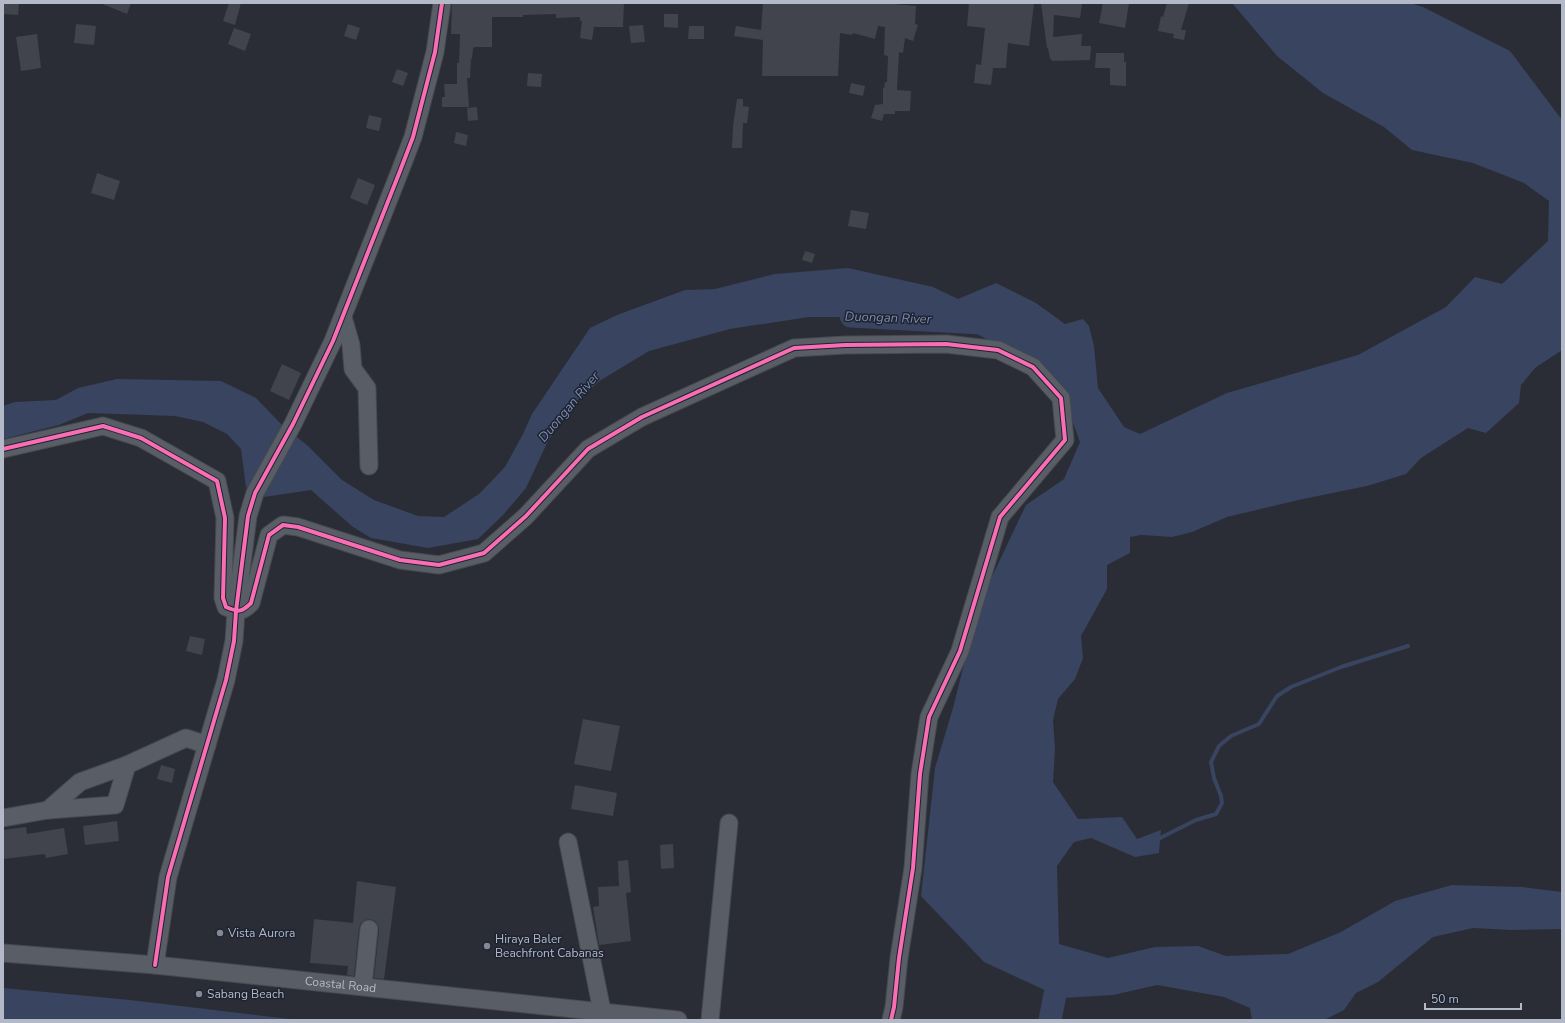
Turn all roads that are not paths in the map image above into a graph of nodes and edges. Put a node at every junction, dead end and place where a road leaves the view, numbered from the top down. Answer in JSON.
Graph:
{"nodes":[{"id":1,"x":442,"y":3,"type":"edge"},
{"id":2,"x":343,"y":317,"type":"junction"},
{"id":3,"x":3,"y":450,"type":"edge"},
{"id":4,"x":368,"y":466,"type":"dead end"},
{"id":5,"x":237,"y":605,"type":"junction"},
{"id":6,"x":207,"y":745,"type":"junction"},
{"id":7,"x":127,"y":765,"type":"junction"},
{"id":8,"x":48,"y":810,"type":"junction"},
{"id":9,"x":3,"y":818,"type":"edge"},
{"id":10,"x":729,"y":823,"type":"dead end"},
{"id":11,"x":568,"y":842,"type":"dead end"},
{"id":12,"x":369,"y":929,"type":"dead end"},
{"id":13,"x":3,"y":952,"type":"edge"},
{"id":14,"x":155,"y":965,"type":"junction"},
{"id":15,"x":363,"y":986,"type":"junction"},
{"id":16,"x":602,"y":1011,"type":"junction"},
{"id":17,"x":678,"y":1020,"type":"edge"},
{"id":18,"x":710,"y":1020,"type":"edge"},
{"id":19,"x":891,"y":1020,"type":"edge"}],
"edges":[{"from":1,"to":2,"type":"street"},
{"from":2,"to":4,"type":"street"},
{"from":2,"to":5,"type":"street"},
{"from":3,"to":5,"type":"street"},
{"from":5,"to":6,"type":"street"},
{"from":5,"to":19,"type":"street"},
{"from":6,"to":7,"type":"street"},
{"from":6,"to":14,"type":"street"},
{"from":7,"to":8,"type":"street"},
{"from":7,"to":8,"type":"street"},
{"from":8,"to":9,"type":"street"},
{"from":10,"to":18,"type":"street"},
{"from":11,"to":16,"type":"street"},
{"from":12,"to":15,"type":"street"},
{"from":13,"to":14,"type":"street","name":"Coastal Road"},
{"from":14,"to":15,"type":"street","name":"Coastal Road"},
{"from":15,"to":16,"type":"street","name":"Coastal Road"},
{"from":16,"to":17,"type":"street","name":"Coastal Road"}]}
